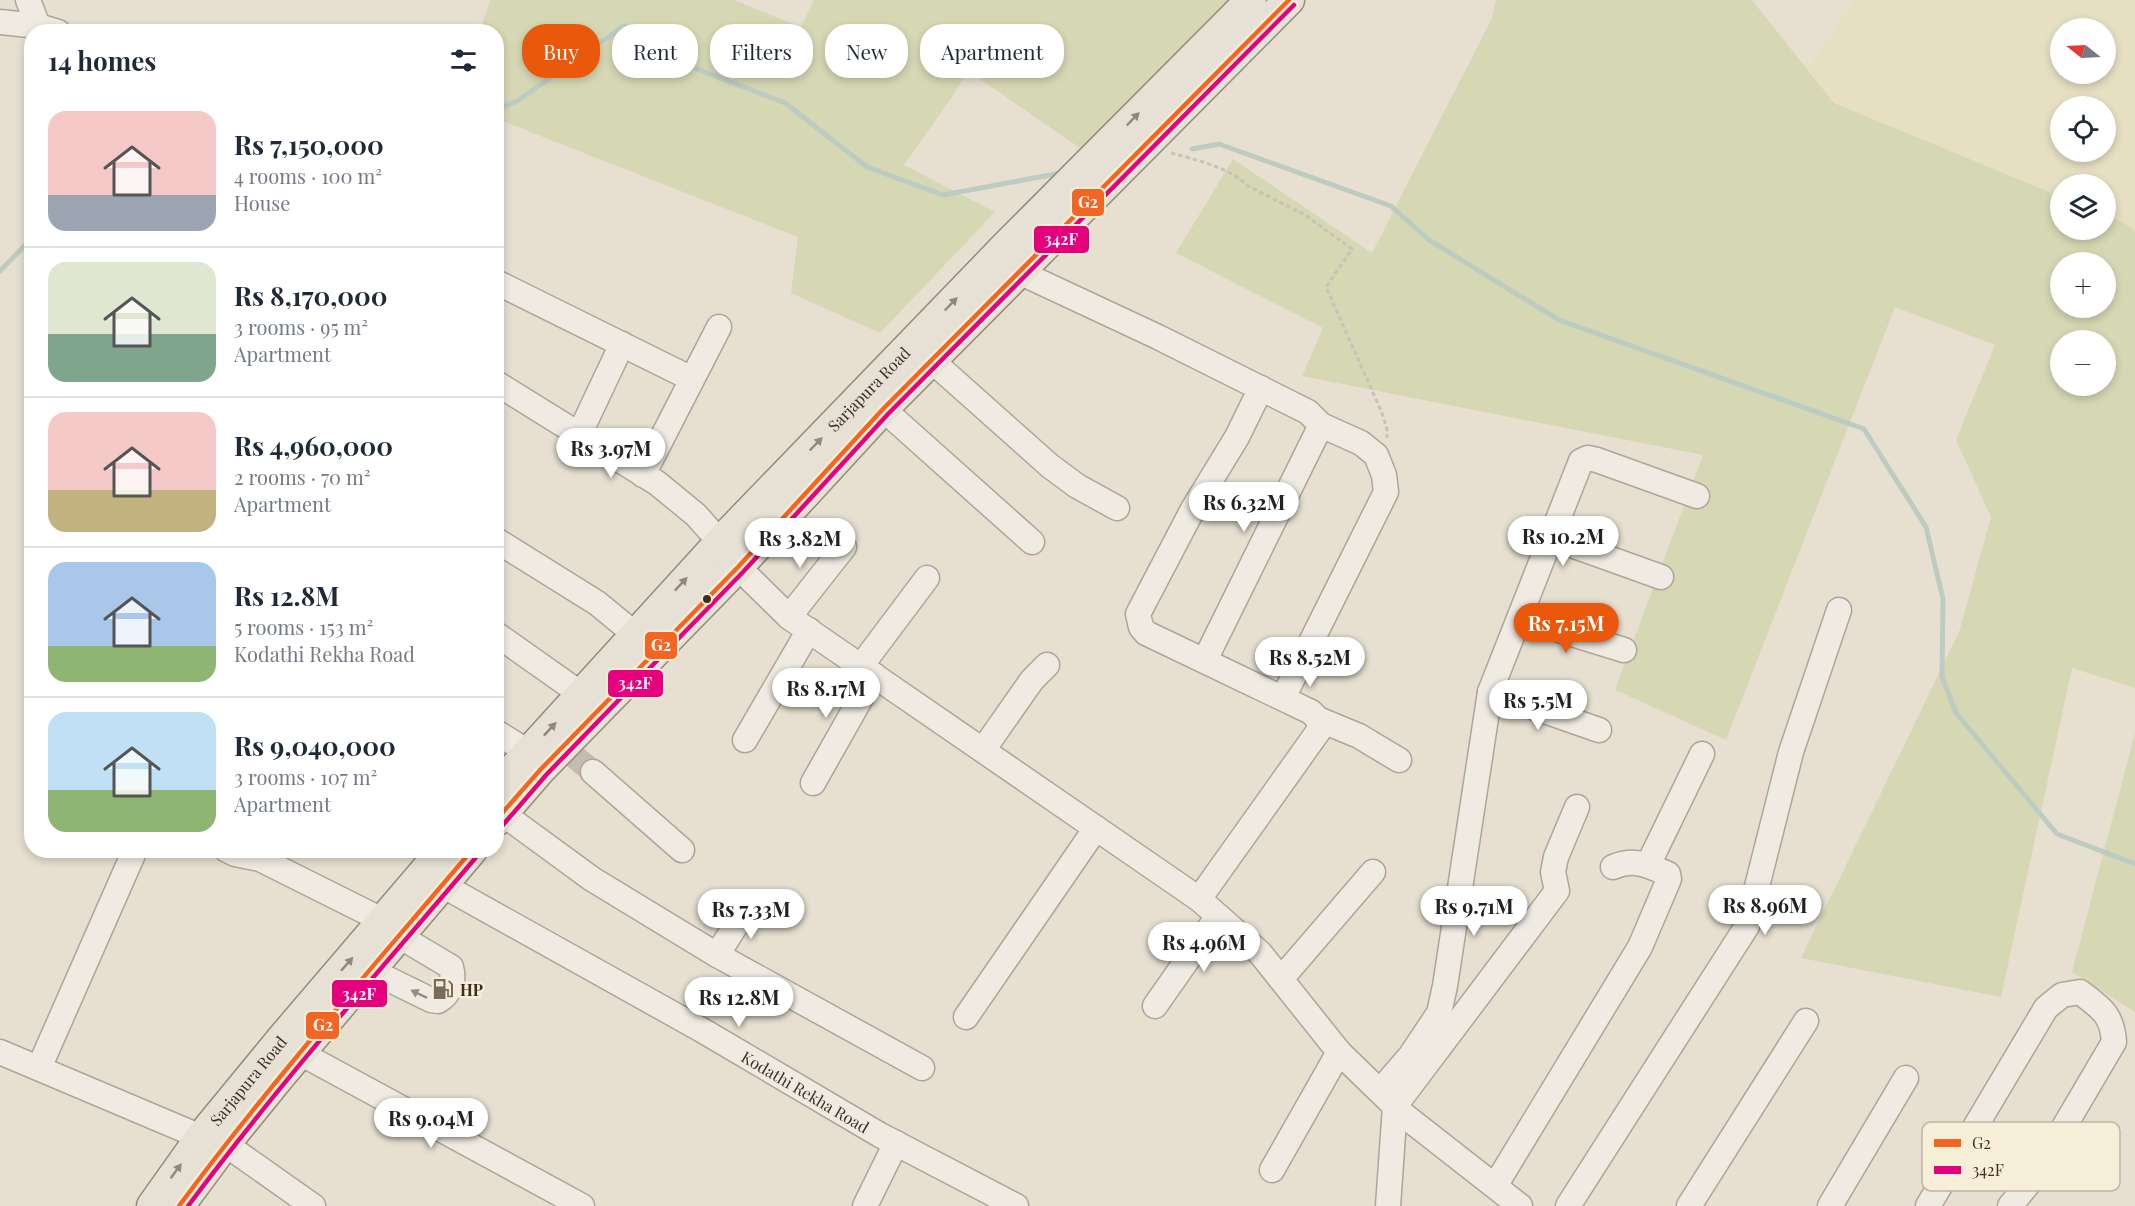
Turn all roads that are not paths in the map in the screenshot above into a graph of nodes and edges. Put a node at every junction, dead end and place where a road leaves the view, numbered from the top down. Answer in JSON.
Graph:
{"nodes":[{"id":1,"x":28,"y":0,"type":"edge"},
{"id":2,"x":1251,"y":0,"type":"edge"},
{"id":3,"x":1289,"y":0,"type":"edge"},
{"id":4,"x":0,"y":22,"type":"edge"},
{"id":5,"x":45,"y":24,"type":"edge"},
{"id":6,"x":24,"y":26,"type":"edge"},
{"id":7,"x":1019,"y":272,"type":"junction"},
{"id":8,"x":504,"y":286,"type":"edge"},
{"id":9,"x":719,"y":327,"type":"dead end"},
{"id":10,"x":622,"y":344,"type":"junction"},
{"id":11,"x":931,"y":360,"type":"junction"},
{"id":12,"x":692,"y":379,"type":"junction"},
{"id":13,"x":504,"y":388,"type":"edge"},
{"id":14,"x":1260,"y":388,"type":"junction"},
{"id":15,"x":883,"y":409,"type":"junction"},
{"id":16,"x":1321,"y":425,"type":"junction"},
{"id":17,"x":579,"y":435,"type":"junction"},
{"id":18,"x":643,"y":475,"type":"junction"},
{"id":19,"x":1697,"y":496,"type":"dead end"},
{"id":20,"x":1117,"y":508,"type":"dead end"},
{"id":21,"x":1552,"y":538,"type":"junction"},
{"id":22,"x":720,"y":542,"type":"junction"},
{"id":23,"x":1032,"y":542,"type":"dead end"},
{"id":24,"x":504,"y":545,"type":"edge"},
{"id":25,"x":844,"y":547,"type":"dead end"},
{"id":26,"x":738,"y":567,"type":"junction"},
{"id":27,"x":1661,"y":577,"type":"dead end"},
{"id":28,"x":927,"y":578,"type":"dead end"},
{"id":29,"x":1839,"y":610,"type":"dead end"},
{"id":30,"x":1520,"y":618,"type":"junction"},
{"id":31,"x":799,"y":623,"type":"junction"},
{"id":32,"x":636,"y":635,"type":"junction"},
{"id":33,"x":504,"y":640,"type":"edge"},
{"id":34,"x":1624,"y":650,"type":"dead end"},
{"id":35,"x":1205,"y":660,"type":"junction"},
{"id":36,"x":1047,"y":665,"type":"dead end"},
{"id":37,"x":868,"y":671,"type":"junction"},
{"id":38,"x":1490,"y":692,"type":"junction"},
{"id":39,"x":581,"y":694,"type":"junction"},
{"id":40,"x":1283,"y":698,"type":"junction"},
{"id":41,"x":1318,"y":719,"type":"junction"},
{"id":42,"x":1599,"y":729,"type":"dead end"},
{"id":43,"x":504,"y":738,"type":"edge"},
{"id":44,"x":746,"y":740,"type":"dead end"},
{"id":45,"x":983,"y":750,"type":"junction"},
{"id":46,"x":1702,"y":754,"type":"dead end"},
{"id":47,"x":1399,"y":759,"type":"dead end"},
{"id":48,"x":534,"y":761,"type":"junction"},
{"id":49,"x":593,"y":772,"type":"tunnel mouth"},
{"id":50,"x":813,"y":783,"type":"dead end"},
{"id":51,"x":504,"y":800,"type":"edge"},
{"id":52,"x":1577,"y":807,"type":"dead end"},
{"id":53,"x":504,"y":813,"type":"edge"},
{"id":54,"x":1096,"y":828,"type":"junction"},
{"id":55,"x":682,"y":850,"type":"dead end"},
{"id":56,"x":131,"y":858,"type":"edge"},
{"id":57,"x":255,"y":858,"type":"edge"},
{"id":58,"x":438,"y":858,"type":"edge"},
{"id":59,"x":465,"y":858,"type":"edge"},
{"id":60,"x":1648,"y":865,"type":"junction"},
{"id":61,"x":1612,"y":867,"type":"dead end"},
{"id":62,"x":1373,"y":872,"type":"dead end"},
{"id":63,"x":442,"y":885,"type":"junction"},
{"id":64,"x":1199,"y":899,"type":"junction"},
{"id":65,"x":750,"y":903,"type":"dead end"},
{"id":66,"x":1218,"y":916,"type":"junction"},
{"id":67,"x":392,"y":929,"type":"junction"},
{"id":68,"x":717,"y":954,"type":"junction"},
{"id":69,"x":370,"y":970,"type":"junction"},
{"id":70,"x":1281,"y":979,"type":"junction"},
{"id":71,"x":1155,"y":1006,"type":"dead end"},
{"id":72,"x":966,"y":1017,"type":"dead end"},
{"id":73,"x":1806,"y":1021,"type":"dead end"},
{"id":74,"x":0,"y":1052,"type":"edge"},
{"id":75,"x":1339,"y":1052,"type":"junction"},
{"id":76,"x":300,"y":1053,"type":"junction"},
{"id":77,"x":39,"y":1068,"type":"junction"},
{"id":78,"x":922,"y":1068,"type":"dead end"},
{"id":79,"x":1906,"y":1078,"type":"dead end"},
{"id":80,"x":1388,"y":1099,"type":"junction"},
{"id":81,"x":1978,"y":1122,"type":"edge"},
{"id":82,"x":2067,"y":1122,"type":"edge"},
{"id":83,"x":213,"y":1140,"type":"junction"},
{"id":84,"x":896,"y":1143,"type":"junction"},
{"id":85,"x":1272,"y":1170,"type":"dead end"},
{"id":86,"x":1495,"y":1186,"type":"junction"},
{"id":87,"x":1937,"y":1191,"type":"edge"},
{"id":88,"x":2022,"y":1191,"type":"edge"},
{"id":89,"x":152,"y":1206,"type":"edge"},
{"id":90,"x":179,"y":1206,"type":"edge"},
{"id":91,"x":313,"y":1206,"type":"edge"},
{"id":92,"x":582,"y":1206,"type":"edge"},
{"id":93,"x":865,"y":1206,"type":"edge"},
{"id":94,"x":1016,"y":1206,"type":"edge"},
{"id":95,"x":1388,"y":1206,"type":"edge"},
{"id":96,"x":1520,"y":1206,"type":"edge"},
{"id":97,"x":1568,"y":1206,"type":"edge"},
{"id":98,"x":1689,"y":1206,"type":"edge"},
{"id":99,"x":1830,"y":1206,"type":"edge"},
{"id":100,"x":1928,"y":1206,"type":"edge"},
{"id":101,"x":2010,"y":1206,"type":"edge"}],
"edges":[{"from":1,"to":5,"type":"street"},
{"from":22,"to":2,"type":"main road","name":"Sarjapura Road","one_way":true},
{"from":3,"to":7,"type":"main road","name":"Sarjapura Road"},
{"from":4,"to":6,"type":"street"},
{"from":7,"to":11,"type":"main road","name":"Sarjapura Road"},
{"from":7,"to":14,"type":"street"},
{"from":8,"to":10,"type":"street"},
{"from":9,"to":12,"type":"street"},
{"from":10,"to":12,"type":"street"},
{"from":10,"to":17,"type":"street"},
{"from":11,"to":15,"type":"main road","name":"Sarjapura Road"},
{"from":11,"to":20,"type":"street"},
{"from":12,"to":18,"type":"street"},
{"from":13,"to":17,"type":"street"},
{"from":14,"to":16,"type":"street"},
{"from":14,"to":35,"type":"street"},
{"from":15,"to":23,"type":"street"},
{"from":15,"to":26,"type":"main road","name":"Sarjapura Road"},
{"from":16,"to":35,"type":"street"},
{"from":16,"to":40,"type":"street"},
{"from":17,"to":18,"type":"street"},
{"from":18,"to":22,"type":"street"},
{"from":19,"to":21,"type":"street"},
{"from":21,"to":27,"type":"street"},
{"from":21,"to":30,"type":"street"},
{"from":22,"to":26,"type":"street"},
{"from":32,"to":22,"type":"main road","name":"Sarjapura Road","one_way":true},
{"from":24,"to":32,"type":"street"},
{"from":25,"to":31,"type":"street"},
{"from":26,"to":31,"type":"street"},
{"from":26,"to":48,"type":"main road","name":"Sarjapura Road"},
{"from":28,"to":37,"type":"street"},
{"from":29,"to":97,"type":"street"},
{"from":30,"to":34,"type":"street"},
{"from":30,"to":38,"type":"street"},
{"from":31,"to":37,"type":"street"},
{"from":31,"to":44,"type":"street"},
{"from":32,"to":39,"type":"main road","name":"Sarjapura Road"},
{"from":33,"to":39,"type":"street"},
{"from":35,"to":40,"type":"street"},
{"from":36,"to":45,"type":"street"},
{"from":37,"to":45,"type":"street"},
{"from":37,"to":50,"type":"street"},
{"from":38,"to":42,"type":"street"},
{"from":38,"to":80,"type":"street"},
{"from":48,"to":39,"type":"main road","name":"Sarjapura Road","one_way":true},
{"from":40,"to":41,"type":"street"},
{"from":41,"to":47,"type":"street"},
{"from":41,"to":64,"type":"street"},
{"from":43,"to":48,"type":"street"},
{"from":45,"to":54,"type":"street"},
{"from":46,"to":60,"type":"street"},
{"from":48,"to":51,"type":"main road","name":"Sarjapura Road"},
{"from":49,"to":55,"type":"street"},
{"from":52,"to":80,"type":"street"},
{"from":53,"to":68,"type":"street"},
{"from":54,"to":64,"type":"street"},
{"from":54,"to":72,"type":"street"},
{"from":56,"to":77,"type":"street"},
{"from":57,"to":67,"type":"street"},
{"from":58,"to":67,"type":"main road","name":"Sarjapura Road"},
{"from":59,"to":63,"type":"main road","name":"Sarjapura Road"},
{"from":60,"to":61,"type":"street"},
{"from":60,"to":86,"type":"street"},
{"from":62,"to":70,"type":"street"},
{"from":63,"to":67,"type":"main road","name":"Sarjapura Road"},
{"from":63,"to":84,"type":"street","name":"Kodathi Rekha Road"},
{"from":64,"to":66,"type":"street"},
{"from":65,"to":68,"type":"street"},
{"from":66,"to":70,"type":"street"},
{"from":66,"to":71,"type":"street"},
{"from":67,"to":69,"type":"main road","name":"Sarjapura Road"},
{"from":67,"to":69,"type":"street","one_way":true},
{"from":83,"to":67,"type":"main road","name":"Sarjapura Road","one_way":true},
{"from":68,"to":78,"type":"street"},
{"from":69,"to":76,"type":"main road","name":"Sarjapura Road"},
{"from":70,"to":75,"type":"street"},
{"from":73,"to":98,"type":"street"},
{"from":74,"to":77,"type":"street"},
{"from":75,"to":80,"type":"street"},
{"from":75,"to":85,"type":"street"},
{"from":76,"to":83,"type":"main road","name":"Sarjapura Road"},
{"from":76,"to":92,"type":"street"},
{"from":77,"to":83,"type":"street"},
{"from":79,"to":99,"type":"street"},
{"from":80,"to":86,"type":"street"},
{"from":80,"to":95,"type":"street"},
{"from":81,"to":82,"type":"street"},
{"from":89,"to":83,"type":"main road","name":"Sarjapura Road","one_way":true},
{"from":83,"to":90,"type":"main road","name":"Sarjapura Road"},
{"from":83,"to":91,"type":"street"},
{"from":84,"to":93,"type":"street"},
{"from":84,"to":94,"type":"street","name":"Kodathi Rekha Road"},
{"from":86,"to":96,"type":"street"},
{"from":87,"to":100,"type":"street"},
{"from":88,"to":101,"type":"street"}]}
